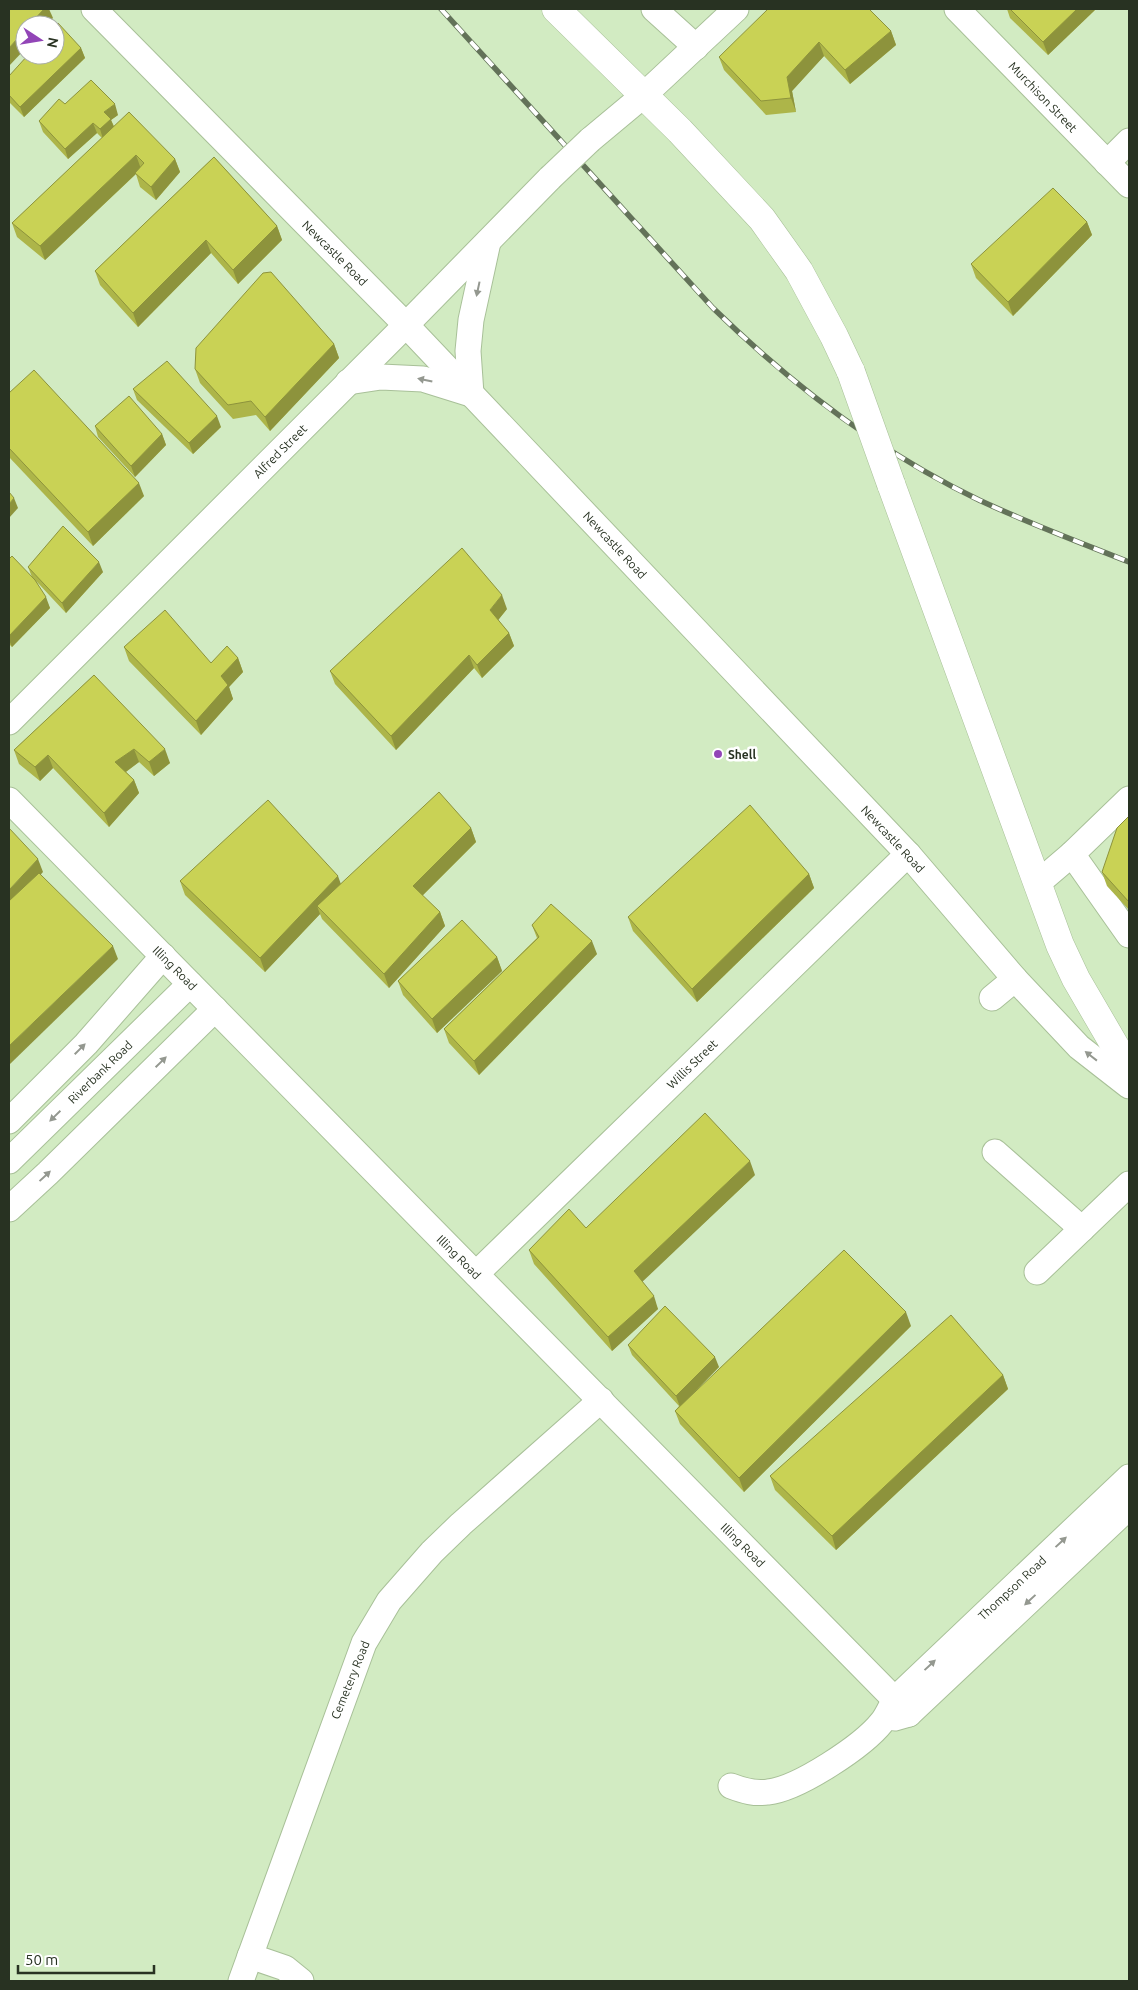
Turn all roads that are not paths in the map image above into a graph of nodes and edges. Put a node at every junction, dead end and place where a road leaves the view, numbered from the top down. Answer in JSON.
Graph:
{"nodes":[{"id":1,"x":94,"y":9,"type":"edge"},
{"id":2,"x":556,"y":9,"type":"edge"},
{"id":3,"x":654,"y":9,"type":"edge"},
{"id":4,"x":736,"y":9,"type":"edge"},
{"id":5,"x":957,"y":9,"type":"edge"},
{"id":6,"x":696,"y":47,"type":"junction"},
{"id":7,"x":644,"y":96,"type":"junction"},
{"id":8,"x":1129,"y":141,"type":"edge"},
{"id":9,"x":1107,"y":163,"type":"junction"},
{"id":10,"x":1129,"y":185,"type":"edge"},
{"id":11,"x":488,"y":242,"type":"junction"},
{"id":12,"x":406,"y":325,"type":"junction"},
{"id":13,"x":348,"y":382,"type":"junction"},
{"id":14,"x":472,"y":394,"type":"junction"},
{"id":15,"x":9,"y":722,"type":"edge"},
{"id":16,"x":1129,"y":799,"type":"edge"},
{"id":17,"x":9,"y":800,"type":"edge"},
{"id":18,"x":908,"y":854,"type":"junction"},
{"id":19,"x":1072,"y":854,"type":"junction"},
{"id":20,"x":1038,"y":883,"type":"junction"},
{"id":21,"x":1129,"y":935,"type":"edge"},
{"id":22,"x":163,"y":956,"type":"junction"},
{"id":23,"x":1014,"y":979,"type":"junction"},
{"id":24,"x":190,"y":984,"type":"junction"},
{"id":25,"x":992,"y":998,"type":"dead end"},
{"id":26,"x":215,"y":1009,"type":"junction"},
{"id":27,"x":1125,"y":1051,"type":"edge"},
{"id":28,"x":1129,"y":1086,"type":"edge"},
{"id":29,"x":9,"y":1121,"type":"edge"},
{"id":30,"x":995,"y":1152,"type":"dead end"},
{"id":31,"x":9,"y":1161,"type":"edge"},
{"id":32,"x":1129,"y":1184,"type":"edge"},
{"id":33,"x":9,"y":1209,"type":"edge"},
{"id":34,"x":1082,"y":1229,"type":"junction"},
{"id":35,"x":1037,"y":1272,"type":"dead end"},
{"id":36,"x":476,"y":1274,"type":"junction"},
{"id":37,"x":600,"y":1400,"type":"junction"},
{"id":38,"x":1129,"y":1477,"type":"edge"},
{"id":39,"x":1129,"y":1507,"type":"edge"},
{"id":40,"x":902,"y":1706,"type":"junction"},
{"id":41,"x":731,"y":1786,"type":"dead end"},
{"id":42,"x":250,"y":1956,"type":"junction"},
{"id":43,"x":241,"y":1981,"type":"edge"},
{"id":44,"x":301,"y":1981,"type":"edge"}],
"edges":[{"from":1,"to":12,"type":"street","name":"Newcastle Road"},
{"from":2,"to":7,"type":"highway"},
{"from":3,"to":6,"type":"street"},
{"from":4,"to":6,"type":"street","name":"Alfred Street"},
{"from":5,"to":9,"type":"street","name":"Murchison Street"},
{"from":6,"to":7,"type":"street","name":"Alfred Street"},
{"from":7,"to":11,"type":"street","name":"Alfred Street","bridge":true},
{"from":7,"to":20,"type":"highway","bridge":true},
{"from":8,"to":9,"type":"street"},
{"from":9,"to":10,"type":"street","name":"Murchison Street"},
{"from":11,"to":12,"type":"street","name":"Alfred Street"},
{"from":11,"to":14,"type":"street","one_way":true},
{"from":12,"to":13,"type":"street","name":"Alfred Street"},
{"from":12,"to":14,"type":"street","name":"Newcastle Road"},
{"from":14,"to":13,"type":"street","one_way":true},
{"from":13,"to":15,"type":"street","name":"Alfred Street"},
{"from":14,"to":18,"type":"street","name":"Newcastle Road"},
{"from":16,"to":19,"type":"street"},
{"from":17,"to":22,"type":"street","name":"Illing Road"},
{"from":18,"to":23,"type":"street","name":"Newcastle Road"},
{"from":18,"to":36,"type":"street","name":"Willis Street"},
{"from":19,"to":20,"type":"street"},
{"from":19,"to":21,"type":"street"},
{"from":20,"to":27,"type":"highway"},
{"from":22,"to":24,"type":"street","name":"Illing Road"},
{"from":29,"to":22,"type":"street","one_way":true},
{"from":23,"to":25,"type":"street"},
{"from":28,"to":23,"type":"street","name":"Newcastle Road","one_way":true},
{"from":24,"to":26,"type":"street","name":"Illing Road"},
{"from":24,"to":31,"type":"street","name":"Riverbank Road","one_way":true},
{"from":33,"to":26,"type":"street","one_way":true},
{"from":26,"to":36,"type":"street","name":"Illing Road"},
{"from":30,"to":34,"type":"street"},
{"from":32,"to":34,"type":"street"},
{"from":34,"to":35,"type":"street"},
{"from":36,"to":37,"type":"street","name":"Illing Road"},
{"from":37,"to":40,"type":"street","name":"Illing Road"},
{"from":37,"to":42,"type":"street","name":"Cemetery Road"},
{"from":40,"to":38,"type":"street","name":"Thompson Road","one_way":true},
{"from":39,"to":40,"type":"street","name":"Thompson Road","one_way":true},
{"from":40,"to":41,"type":"street"},
{"from":42,"to":43,"type":"street","name":"Cemetery Road"},
{"from":42,"to":44,"type":"street"}]}
